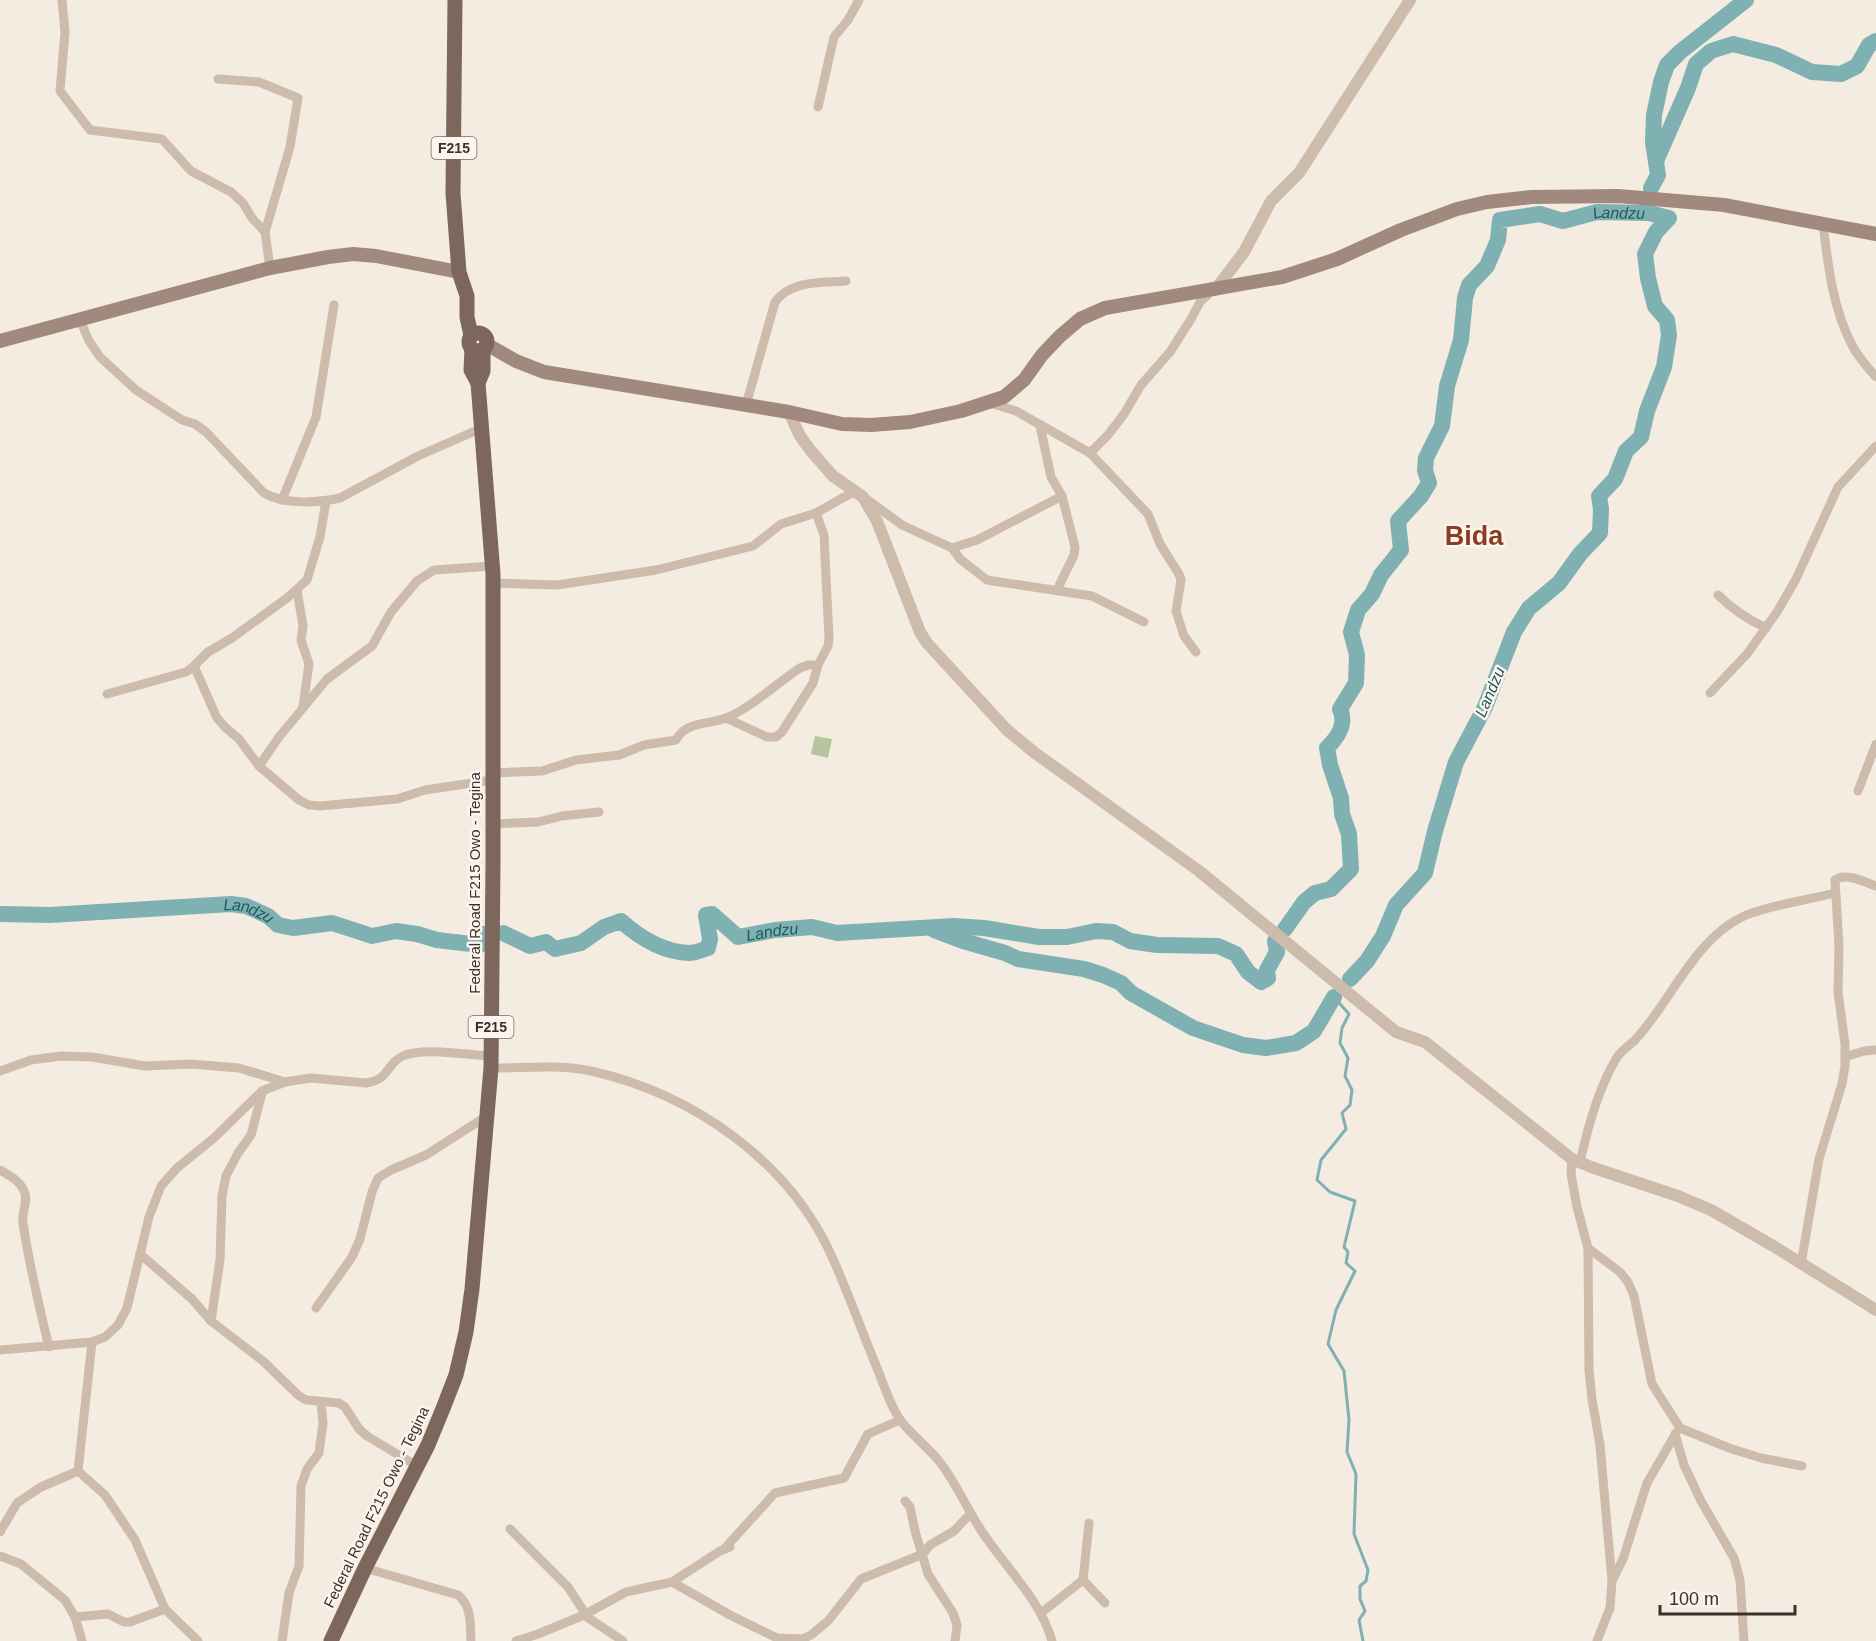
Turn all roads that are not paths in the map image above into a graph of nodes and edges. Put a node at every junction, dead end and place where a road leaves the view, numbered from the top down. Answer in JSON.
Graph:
{"nodes":[{"id":1,"x":62,"y":0,"type":"edge"},
{"id":2,"x":455,"y":0,"type":"edge"},
{"id":3,"x":859,"y":0,"type":"edge"},
{"id":4,"x":1410,"y":0,"type":"edge"},
{"id":5,"x":218,"y":79,"type":"dead end"},
{"id":6,"x":818,"y":107,"type":"dead end"},
{"id":7,"x":1823,"y":224,"type":"junction"},
{"id":8,"x":265,"y":232,"type":"junction"},
{"id":9,"x":1876,"y":234,"type":"edge"},
{"id":10,"x":270,"y":268,"type":"junction"},
{"id":11,"x":459,"y":272,"type":"junction"},
{"id":12,"x":846,"y":281,"type":"dead end"},
{"id":13,"x":1215,"y":290,"type":"junction"},
{"id":14,"x":334,"y":305,"type":"dead end"},
{"id":15,"x":80,"y":320,"type":"junction"},
{"id":16,"x":0,"y":341,"type":"edge"},
{"id":17,"x":479,"y":342,"type":"junction"},
{"id":18,"x":1876,"y":378,"type":"edge"},
{"id":19,"x":990,"y":403,"type":"junction"},
{"id":20,"x":746,"y":405,"type":"junction"},
{"id":21,"x":789,"y":412,"type":"junction"},
{"id":22,"x":1040,"y":426,"type":"junction"},
{"id":23,"x":482,"y":428,"type":"junction"},
{"id":24,"x":1876,"y":446,"type":"edge"},
{"id":25,"x":1090,"y":453,"type":"junction"},
{"id":26,"x":859,"y":494,"type":"junction"},
{"id":27,"x":1062,"y":496,"type":"junction"},
{"id":28,"x":282,"y":500,"type":"junction"},
{"id":29,"x":326,"y":501,"type":"junction"},
{"id":30,"x":816,"y":513,"type":"junction"},
{"id":31,"x":952,"y":548,"type":"junction"},
{"id":32,"x":492,"y":566,"type":"junction"},
{"id":33,"x":493,"y":583,"type":"junction"},
{"id":34,"x":297,"y":590,"type":"junction"},
{"id":35,"x":1057,"y":590,"type":"junction"},
{"id":36,"x":1718,"y":595,"type":"dead end"},
{"id":37,"x":1144,"y":622,"type":"dead end"},
{"id":38,"x":1766,"y":628,"type":"junction"},
{"id":39,"x":1196,"y":652,"type":"dead end"},
{"id":40,"x":818,"y":665,"type":"junction"},
{"id":41,"x":194,"y":666,"type":"junction"},
{"id":42,"x":1710,"y":693,"type":"dead end"},
{"id":43,"x":107,"y":694,"type":"dead end"},
{"id":44,"x":303,"y":706,"type":"junction"},
{"id":45,"x":726,"y":718,"type":"junction"},
{"id":46,"x":1876,"y":744,"type":"edge"},
{"id":47,"x":259,"y":766,"type":"junction"},
{"id":48,"x":492,"y":777,"type":"junction"},
{"id":49,"x":1858,"y":791,"type":"dead end"},
{"id":50,"x":599,"y":812,"type":"dead end"},
{"id":51,"x":493,"y":824,"type":"junction"},
{"id":52,"x":1876,"y":886,"type":"edge"},
{"id":53,"x":1835,"y":893,"type":"junction"},
{"id":54,"x":1876,"y":1050,"type":"edge"},
{"id":55,"x":1845,"y":1057,"type":"junction"},
{"id":56,"x":491,"y":1062,"type":"junction"},
{"id":57,"x":0,"y":1071,"type":"edge"},
{"id":58,"x":285,"y":1082,"type":"junction"},
{"id":59,"x":262,"y":1091,"type":"junction"},
{"id":60,"x":487,"y":1116,"type":"junction"},
{"id":61,"x":1576,"y":1161,"type":"junction"},
{"id":62,"x":0,"y":1170,"type":"edge"},
{"id":63,"x":1588,"y":1248,"type":"junction"},
{"id":64,"x":140,"y":1254,"type":"junction"},
{"id":65,"x":1801,"y":1264,"type":"junction"},
{"id":66,"x":316,"y":1308,"type":"dead end"},
{"id":67,"x":1876,"y":1310,"type":"edge"},
{"id":68,"x":211,"y":1321,"type":"junction"},
{"id":69,"x":92,"y":1342,"type":"junction"},
{"id":70,"x":49,"y":1347,"type":"junction"},
{"id":71,"x":0,"y":1350,"type":"edge"},
{"id":72,"x":321,"y":1403,"type":"junction"},
{"id":73,"x":900,"y":1420,"type":"junction"},
{"id":74,"x":1678,"y":1431,"type":"junction"},
{"id":75,"x":417,"y":1466,"type":"junction"},
{"id":76,"x":1803,"y":1466,"type":"dead end"},
{"id":77,"x":78,"y":1471,"type":"junction"},
{"id":78,"x":905,"y":1501,"type":"dead end"},
{"id":79,"x":971,"y":1513,"type":"junction"},
{"id":80,"x":1089,"y":1522,"type":"dead end"},
{"id":81,"x":510,"y":1529,"type":"dead end"},
{"id":82,"x":0,"y":1532,"type":"edge"},
{"id":83,"x":923,"y":1554,"type":"junction"},
{"id":84,"x":0,"y":1556,"type":"edge"},
{"id":85,"x":365,"y":1568,"type":"junction"},
{"id":86,"x":1083,"y":1580,"type":"junction"},
{"id":87,"x":1612,"y":1581,"type":"junction"},
{"id":88,"x":672,"y":1582,"type":"junction"},
{"id":89,"x":1105,"y":1603,"type":"dead end"},
{"id":90,"x":165,"y":1609,"type":"junction"},
{"id":91,"x":1041,"y":1613,"type":"junction"},
{"id":92,"x":584,"y":1615,"type":"junction"},
{"id":93,"x":75,"y":1617,"type":"junction"},
{"id":94,"x":802,"y":1640,"type":"edge"},
{"id":95,"x":82,"y":1641,"type":"edge"},
{"id":96,"x":198,"y":1641,"type":"edge"},
{"id":97,"x":282,"y":1641,"type":"edge"},
{"id":98,"x":332,"y":1641,"type":"edge"},
{"id":99,"x":471,"y":1641,"type":"edge"},
{"id":100,"x":516,"y":1641,"type":"edge"},
{"id":101,"x":623,"y":1641,"type":"edge"},
{"id":102,"x":955,"y":1641,"type":"edge"},
{"id":103,"x":1052,"y":1641,"type":"edge"},
{"id":104,"x":1597,"y":1641,"type":"edge"},
{"id":105,"x":1744,"y":1641,"type":"edge"}],
"edges":[{"from":1,"to":8,"type":"street"},
{"from":2,"to":11,"type":"main road","number":"F215"},
{"from":3,"to":6,"type":"street"},
{"from":4,"to":13,"type":"street"},
{"from":5,"to":8,"type":"street"},
{"from":7,"to":9,"type":"main road"},
{"from":7,"to":13,"type":"main road"},
{"from":7,"to":18,"type":"street"},
{"from":8,"to":10,"type":"street"},
{"from":10,"to":11,"type":"main road"},
{"from":10,"to":15,"type":"main road"},
{"from":11,"to":17,"type":"main road","number":"F215"},
{"from":12,"to":20,"type":"street"},
{"from":13,"to":19,"type":"main road"},
{"from":13,"to":25,"type":"street"},
{"from":14,"to":28,"type":"street"},
{"from":15,"to":16,"type":"main road"},
{"from":15,"to":28,"type":"street"},
{"from":17,"to":20,"type":"main road"},
{"from":17,"to":23,"type":"main road","name":"Federal Road F215 Owo - Tegina","number":"F215"},
{"from":19,"to":21,"type":"main road"},
{"from":19,"to":22,"type":"street"},
{"from":20,"to":21,"type":"main road"},
{"from":21,"to":26,"type":"street"},
{"from":22,"to":25,"type":"street"},
{"from":22,"to":27,"type":"street"},
{"from":23,"to":29,"type":"street"},
{"from":23,"to":32,"type":"main road","name":"Federal Road F215 Owo - Tegina","number":"F215"},
{"from":24,"to":38,"type":"street"},
{"from":25,"to":39,"type":"street"},
{"from":26,"to":30,"type":"street"},
{"from":26,"to":31,"type":"street"},
{"from":26,"to":61,"type":"street"},
{"from":27,"to":31,"type":"street"},
{"from":27,"to":35,"type":"street"},
{"from":28,"to":29,"type":"street"},
{"from":29,"to":34,"type":"street"},
{"from":30,"to":33,"type":"street"},
{"from":30,"to":40,"type":"street"},
{"from":31,"to":35,"type":"street"},
{"from":32,"to":33,"type":"main road","name":"Federal Road F215 Owo - Tegina","number":"F215"},
{"from":32,"to":44,"type":"street"},
{"from":33,"to":48,"type":"main road","name":"Federal Road F215 Owo - Tegina","number":"F215"},
{"from":34,"to":41,"type":"street"},
{"from":34,"to":44,"type":"street"},
{"from":35,"to":37,"type":"street"},
{"from":36,"to":38,"type":"street"},
{"from":38,"to":42,"type":"street"},
{"from":40,"to":45,"type":"street"},
{"from":40,"to":45,"type":"street"},
{"from":41,"to":43,"type":"street"},
{"from":41,"to":47,"type":"street"},
{"from":44,"to":47,"type":"street"},
{"from":45,"to":48,"type":"street"},
{"from":46,"to":49,"type":"street"},
{"from":47,"to":48,"type":"street"},
{"from":48,"to":51,"type":"main road","name":"Federal Road F215 Owo - Tegina","number":"F215"},
{"from":50,"to":51,"type":"street"},
{"from":51,"to":56,"type":"main road","name":"Federal Road F215 Owo - Tegina","number":"F215"},
{"from":52,"to":53,"type":"street"},
{"from":53,"to":55,"type":"street"},
{"from":53,"to":61,"type":"street"},
{"from":54,"to":55,"type":"street"},
{"from":55,"to":65,"type":"street"},
{"from":56,"to":58,"type":"street"},
{"from":56,"to":60,"type":"main road","name":"Federal Road F215 Owo - Tegina","number":"F215"},
{"from":56,"to":73,"type":"street"},
{"from":57,"to":58,"type":"street"},
{"from":58,"to":59,"type":"street"},
{"from":59,"to":64,"type":"street"},
{"from":59,"to":68,"type":"street"},
{"from":60,"to":66,"type":"street"},
{"from":60,"to":75,"type":"main road","name":"Federal Road F215 Owo - Tegina","number":"F215"},
{"from":61,"to":63,"type":"street"},
{"from":61,"to":65,"type":"street"},
{"from":62,"to":70,"type":"street"},
{"from":63,"to":74,"type":"street"},
{"from":63,"to":87,"type":"street"},
{"from":64,"to":68,"type":"street"},
{"from":64,"to":69,"type":"street"},
{"from":65,"to":67,"type":"street"},
{"from":68,"to":72,"type":"street"},
{"from":69,"to":70,"type":"street"},
{"from":69,"to":77,"type":"street"},
{"from":70,"to":71,"type":"street"},
{"from":72,"to":75,"type":"street"},
{"from":72,"to":97,"type":"street"},
{"from":73,"to":79,"type":"street"},
{"from":73,"to":88,"type":"street"},
{"from":74,"to":76,"type":"street"},
{"from":74,"to":87,"type":"street"},
{"from":74,"to":105,"type":"street"},
{"from":75,"to":85,"type":"main road","name":"Federal Road F215 Owo - Tegina","number":"F215"},
{"from":77,"to":82,"type":"street"},
{"from":77,"to":90,"type":"street"},
{"from":78,"to":83,"type":"street"},
{"from":79,"to":83,"type":"street"},
{"from":79,"to":91,"type":"street"},
{"from":80,"to":86,"type":"street"},
{"from":81,"to":92,"type":"street"},
{"from":83,"to":94,"type":"street"},
{"from":83,"to":102,"type":"street"},
{"from":84,"to":93,"type":"street"},
{"from":85,"to":98,"type":"main road","name":"Federal Road F215 Owo - Tegina","number":"F215"},
{"from":85,"to":99,"type":"street"},
{"from":86,"to":89,"type":"street"},
{"from":86,"to":91,"type":"street"},
{"from":87,"to":104,"type":"street"},
{"from":88,"to":92,"type":"street"},
{"from":88,"to":94,"type":"street"},
{"from":90,"to":93,"type":"street"},
{"from":90,"to":96,"type":"street"},
{"from":91,"to":103,"type":"street"},
{"from":92,"to":100,"type":"street"},
{"from":92,"to":101,"type":"street"},
{"from":93,"to":95,"type":"street"}]}
